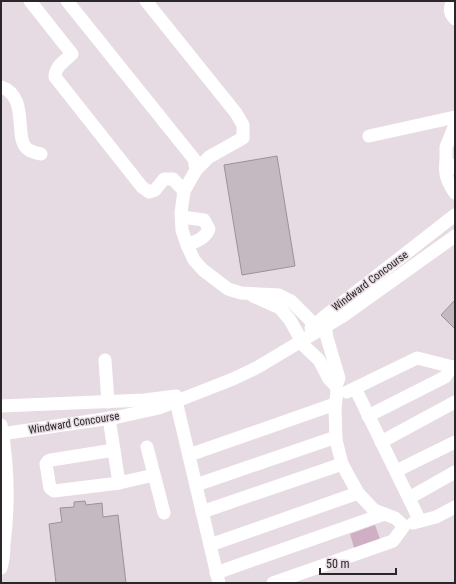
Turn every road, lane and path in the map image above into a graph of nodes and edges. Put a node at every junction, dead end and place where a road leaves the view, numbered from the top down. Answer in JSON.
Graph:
{"nodes":[{"id":1,"x":30,"y":1,"type":"edge"},
{"id":2,"x":67,"y":1,"type":"edge"},
{"id":3,"x":146,"y":1,"type":"edge"},
{"id":4,"x":453,"y":1,"type":"edge"},
{"id":5,"x":455,"y":19,"type":"edge"},
{"id":6,"x":1,"y":87,"type":"edge"},
{"id":7,"x":455,"y":117,"type":"edge"},
{"id":8,"x":455,"y":125,"type":"edge"},
{"id":9,"x":369,"y":136,"type":"dead end"},
{"id":10,"x":41,"y":154,"type":"dead end"},
{"id":11,"x":450,"y":165,"type":"edge"},
{"id":12,"x":196,"y":170,"type":"junction"},
{"id":13,"x":184,"y":190,"type":"junction"},
{"id":14,"x":455,"y":193,"type":"edge"},
{"id":15,"x":455,"y":215,"type":"edge"},
{"id":16,"x":182,"y":217,"type":"junction"},
{"id":17,"x":455,"y":236,"type":"edge"},
{"id":18,"x":187,"y":245,"type":"junction"},
{"id":19,"x":249,"y":294,"type":"junction"},
{"id":20,"x":320,"y":326,"type":"junction"},
{"id":21,"x":300,"y":340,"type":"junction"},
{"id":22,"x":104,"y":360,"type":"dead end"},
{"id":23,"x":453,"y":368,"type":"edge"},
{"id":24,"x":355,"y":388,"type":"junction"},
{"id":25,"x":191,"y":394,"type":"junction"},
{"id":26,"x":336,"y":396,"type":"junction"},
{"id":27,"x":176,"y":401,"type":"junction"},
{"id":28,"x":108,"y":402,"type":"junction"},
{"id":29,"x":455,"y":402,"type":"edge"},
{"id":30,"x":1,"y":406,"type":"edge"},
{"id":31,"x":368,"y":416,"type":"junction"},
{"id":32,"x":109,"y":418,"type":"junction"},
{"id":33,"x":2,"y":430,"type":"edge"},
{"id":34,"x":336,"y":437,"type":"junction"},
{"id":35,"x":382,"y":442,"type":"junction"},
{"id":36,"x":455,"y":442,"type":"edge"},
{"id":37,"x":147,"y":446,"type":"dead end"},
{"id":38,"x":114,"y":450,"type":"junction"},
{"id":39,"x":189,"y":455,"type":"junction"},
{"id":40,"x":342,"y":464,"type":"junction"},
{"id":41,"x":396,"y":471,"type":"junction"},
{"id":42,"x":455,"y":472,"type":"edge"},
{"id":43,"x":154,"y":475,"type":"junction"},
{"id":44,"x":119,"y":483,"type":"junction"},
{"id":45,"x":196,"y":485,"type":"junction"},
{"id":46,"x":358,"y":493,"type":"junction"},
{"id":47,"x":409,"y":498,"type":"junction"},
{"id":48,"x":455,"y":507,"type":"edge"},
{"id":49,"x":202,"y":512,"type":"junction"},
{"id":50,"x":164,"y":513,"type":"dead end"},
{"id":51,"x":384,"y":514,"type":"junction"},
{"id":52,"x":420,"y":521,"type":"junction"},
{"id":53,"x":404,"y":526,"type":"junction"},
{"id":54,"x":210,"y":545,"type":"junction"},
{"id":55,"x":1,"y":568,"type":"edge"},
{"id":56,"x":217,"y":578,"type":"edge"},
{"id":57,"x":274,"y":583,"type":"edge"}],
"edges":[{"from":1,"to":13,"type":"street"},
{"from":2,"to":12,"type":"street"},
{"from":3,"to":12,"type":"street"},
{"from":4,"to":5,"type":"street"},
{"from":6,"to":10,"type":"street"},
{"from":7,"to":9,"type":"street"},
{"from":8,"to":11,"type":"street"},
{"from":11,"to":14,"type":"street"},
{"from":12,"to":13,"type":"street"},
{"from":13,"to":16,"type":"street"},
{"from":15,"to":20,"type":"street","name":"Windward Concourse"},
{"from":16,"to":18,"type":"street"},
{"from":16,"to":18,"type":"street"},
{"from":17,"to":20,"type":"street","name":"Windward Concourse"},
{"from":18,"to":19,"type":"street"},
{"from":19,"to":20,"type":"street"},
{"from":19,"to":21,"type":"street"},
{"from":20,"to":21,"type":"street","name":"Windward Concourse"},
{"from":20,"to":26,"type":"street"},
{"from":21,"to":25,"type":"street","name":"Windward Concourse"},
{"from":21,"to":26,"type":"street"},
{"from":22,"to":28,"type":"street"},
{"from":23,"to":24,"type":"street"},
{"from":23,"to":31,"type":"street"},
{"from":24,"to":26,"type":"street"},
{"from":24,"to":31,"type":"street"},
{"from":25,"to":27,"type":"street","name":"Windward Concourse"},
{"from":25,"to":28,"type":"street","name":"Windward Concourse"},
{"from":26,"to":34,"type":"street"},
{"from":26,"to":39,"type":"street"},
{"from":27,"to":32,"type":"street","name":"Windward Concourse"},
{"from":27,"to":39,"type":"street"},
{"from":28,"to":30,"type":"street","name":"Windward Concourse"},
{"from":29,"to":35,"type":"street"},
{"from":31,"to":35,"type":"street"},
{"from":32,"to":33,"type":"street","name":"Windward Concourse"},
{"from":32,"to":38,"type":"street"},
{"from":33,"to":55,"type":"street"},
{"from":34,"to":40,"type":"street"},
{"from":34,"to":45,"type":"street"},
{"from":35,"to":41,"type":"street"},
{"from":36,"to":41,"type":"street"},
{"from":37,"to":43,"type":"street"},
{"from":38,"to":44,"type":"street"},
{"from":38,"to":44,"type":"street"},
{"from":39,"to":45,"type":"street"},
{"from":40,"to":46,"type":"street"},
{"from":40,"to":49,"type":"street"},
{"from":41,"to":47,"type":"street"},
{"from":42,"to":47,"type":"street"},
{"from":43,"to":44,"type":"street"},
{"from":43,"to":50,"type":"street"},
{"from":45,"to":49,"type":"street"},
{"from":46,"to":51,"type":"street"},
{"from":46,"to":54,"type":"street"},
{"from":47,"to":52,"type":"street"},
{"from":48,"to":52,"type":"street"},
{"from":49,"to":54,"type":"street"},
{"from":51,"to":53,"type":"street"},
{"from":51,"to":56,"type":"street"},
{"from":52,"to":53,"type":"street"},
{"from":53,"to":57,"type":"street"},
{"from":54,"to":56,"type":"street"}]}
